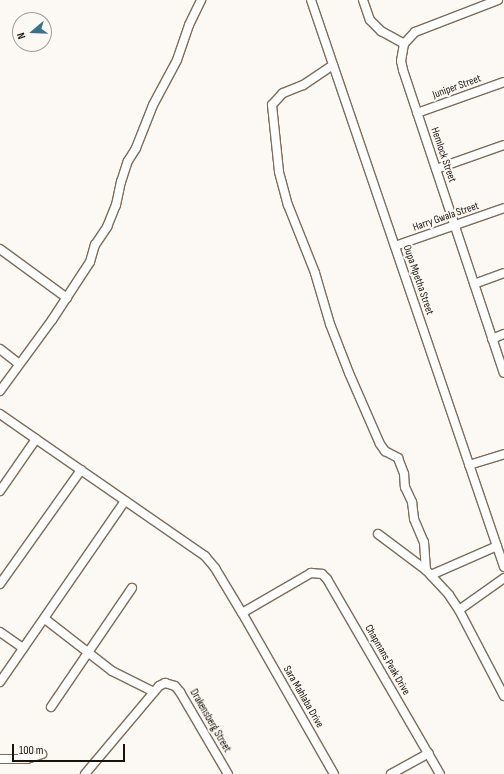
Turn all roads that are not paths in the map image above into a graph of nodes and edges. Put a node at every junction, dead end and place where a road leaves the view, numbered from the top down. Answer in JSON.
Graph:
{"nodes":[{"id":1,"x":201,"y":0,"type":"edge"},
{"id":2,"x":311,"y":0,"type":"edge"},
{"id":3,"x":363,"y":0,"type":"edge"},
{"id":4,"x":498,"y":0,"type":"edge"},
{"id":5,"x":404,"y":44,"type":"junction"},
{"id":6,"x":333,"y":65,"type":"junction"},
{"id":7,"x":504,"y":82,"type":"edge"},
{"id":8,"x":417,"y":113,"type":"junction"},
{"id":9,"x":504,"y":145,"type":"edge"},
{"id":10,"x":436,"y":169,"type":"junction"},
{"id":11,"x":504,"y":208,"type":"edge"},
{"id":12,"x":455,"y":225,"type":"junction"},
{"id":13,"x":395,"y":246,"type":"junction"},
{"id":14,"x":0,"y":250,"type":"edge"},
{"id":15,"x":504,"y":273,"type":"edge"},
{"id":16,"x":474,"y":284,"type":"junction"},
{"id":17,"x":66,"y":298,"type":"junction"},
{"id":18,"x":504,"y":334,"type":"edge"},
{"id":19,"x":492,"y":339,"type":"junction"},
{"id":20,"x":0,"y":349,"type":"edge"},
{"id":21,"x":19,"y":364,"type":"junction"},
{"id":22,"x":504,"y":373,"type":"edge"},
{"id":23,"x":0,"y":391,"type":"edge"},
{"id":24,"x":0,"y":414,"type":"edge"},
{"id":25,"x":36,"y":439,"type":"junction"},
{"id":26,"x":504,"y":454,"type":"edge"},
{"id":27,"x":469,"y":465,"type":"junction"},
{"id":28,"x":81,"y":470,"type":"junction"},
{"id":29,"x":0,"y":491,"type":"edge"},
{"id":30,"x":125,"y":501,"type":"junction"},
{"id":31,"x":378,"y":534,"type":"dead end"},
{"id":32,"x":497,"y":546,"type":"junction"},
{"id":33,"x":504,"y":567,"type":"edge"},
{"id":34,"x":428,"y":572,"type":"junction"},
{"id":35,"x":504,"y":578,"type":"edge"},
{"id":36,"x":0,"y":584,"type":"edge"},
{"id":37,"x":132,"y":588,"type":"dead end"},
{"id":38,"x":460,"y":610,"type":"junction"},
{"id":39,"x":242,"y":613,"type":"junction"},
{"id":40,"x":45,"y":619,"type":"junction"},
{"id":41,"x":0,"y":632,"type":"edge"},
{"id":42,"x":24,"y":648,"type":"junction"},
{"id":43,"x":89,"y":652,"type":"junction"},
{"id":44,"x":0,"y":682,"type":"edge"},
{"id":45,"x":503,"y":691,"type":"edge"},
{"id":46,"x":154,"y":692,"type":"junction"},
{"id":47,"x":51,"y":707,"type":"dead end"},
{"id":48,"x":429,"y":753,"type":"junction"},
{"id":49,"x":42,"y":754,"type":"dead end"},
{"id":50,"x":0,"y":759,"type":"edge"},
{"id":51,"x":85,"y":774,"type":"edge"},
{"id":52,"x":228,"y":774,"type":"edge"},
{"id":53,"x":334,"y":774,"type":"edge"},
{"id":54,"x":391,"y":774,"type":"edge"},
{"id":55,"x":440,"y":774,"type":"edge"}],
"edges":[{"from":1,"to":17,"type":"street"},
{"from":2,"to":6,"type":"street","name":"Oupa Mpetha Street"},
{"from":3,"to":5,"type":"street"},
{"from":4,"to":5,"type":"street"},
{"from":5,"to":8,"type":"street","name":"Hemlock Street"},
{"from":6,"to":13,"type":"street","name":"Oupa Mpetha Street"},
{"from":6,"to":34,"type":"street"},
{"from":7,"to":8,"type":"street","name":"Juniper Street"},
{"from":8,"to":10,"type":"street","name":"Hemlock Street"},
{"from":9,"to":10,"type":"street"},
{"from":10,"to":12,"type":"street","name":"Hemlock Street"},
{"from":11,"to":12,"type":"street","name":"Harry Gwala Street"},
{"from":12,"to":13,"type":"street","name":"Harry Gwala Street"},
{"from":12,"to":16,"type":"street","name":"Hemlock Street"},
{"from":13,"to":27,"type":"street","name":"Oupa Mpetha Street"},
{"from":14,"to":17,"type":"street"},
{"from":15,"to":16,"type":"street"},
{"from":16,"to":19,"type":"street","name":"Hemlock Street"},
{"from":17,"to":21,"type":"street"},
{"from":18,"to":19,"type":"street"},
{"from":19,"to":22,"type":"street","name":"Hemlock Street"},
{"from":20,"to":21,"type":"street"},
{"from":21,"to":23,"type":"street"},
{"from":24,"to":25,"type":"street","name":"Sara Mahlaba Drive"},
{"from":25,"to":28,"type":"street","name":"Sara Mahlaba Drive"},
{"from":25,"to":29,"type":"street"},
{"from":26,"to":27,"type":"street"},
{"from":27,"to":32,"type":"street","name":"Oupa Mpetha Street"},
{"from":28,"to":30,"type":"street","name":"Sara Mahlaba Drive"},
{"from":28,"to":36,"type":"street"},
{"from":30,"to":39,"type":"street","name":"Sara Mahlaba Drive"},
{"from":30,"to":40,"type":"street"},
{"from":31,"to":34,"type":"street"},
{"from":32,"to":33,"type":"street","name":"Oupa Mpetha Street"},
{"from":32,"to":34,"type":"street"},
{"from":34,"to":38,"type":"street"},
{"from":35,"to":38,"type":"street"},
{"from":37,"to":43,"type":"street"},
{"from":38,"to":45,"type":"street"},
{"from":39,"to":48,"type":"street","name":"Chapmans Peak Drive"},
{"from":39,"to":53,"type":"street","name":"Sara Mahlaba Drive"},
{"from":40,"to":42,"type":"street"},
{"from":40,"to":43,"type":"street"},
{"from":41,"to":42,"type":"street"},
{"from":42,"to":44,"type":"street"},
{"from":43,"to":46,"type":"street"},
{"from":43,"to":47,"type":"street"},
{"from":46,"to":51,"type":"street"},
{"from":46,"to":52,"type":"street","name":"Drakensberg Street"},
{"from":48,"to":54,"type":"street"},
{"from":48,"to":55,"type":"street","name":"Chapmans Peak Drive"},
{"from":49,"to":50,"type":"street"}]}
